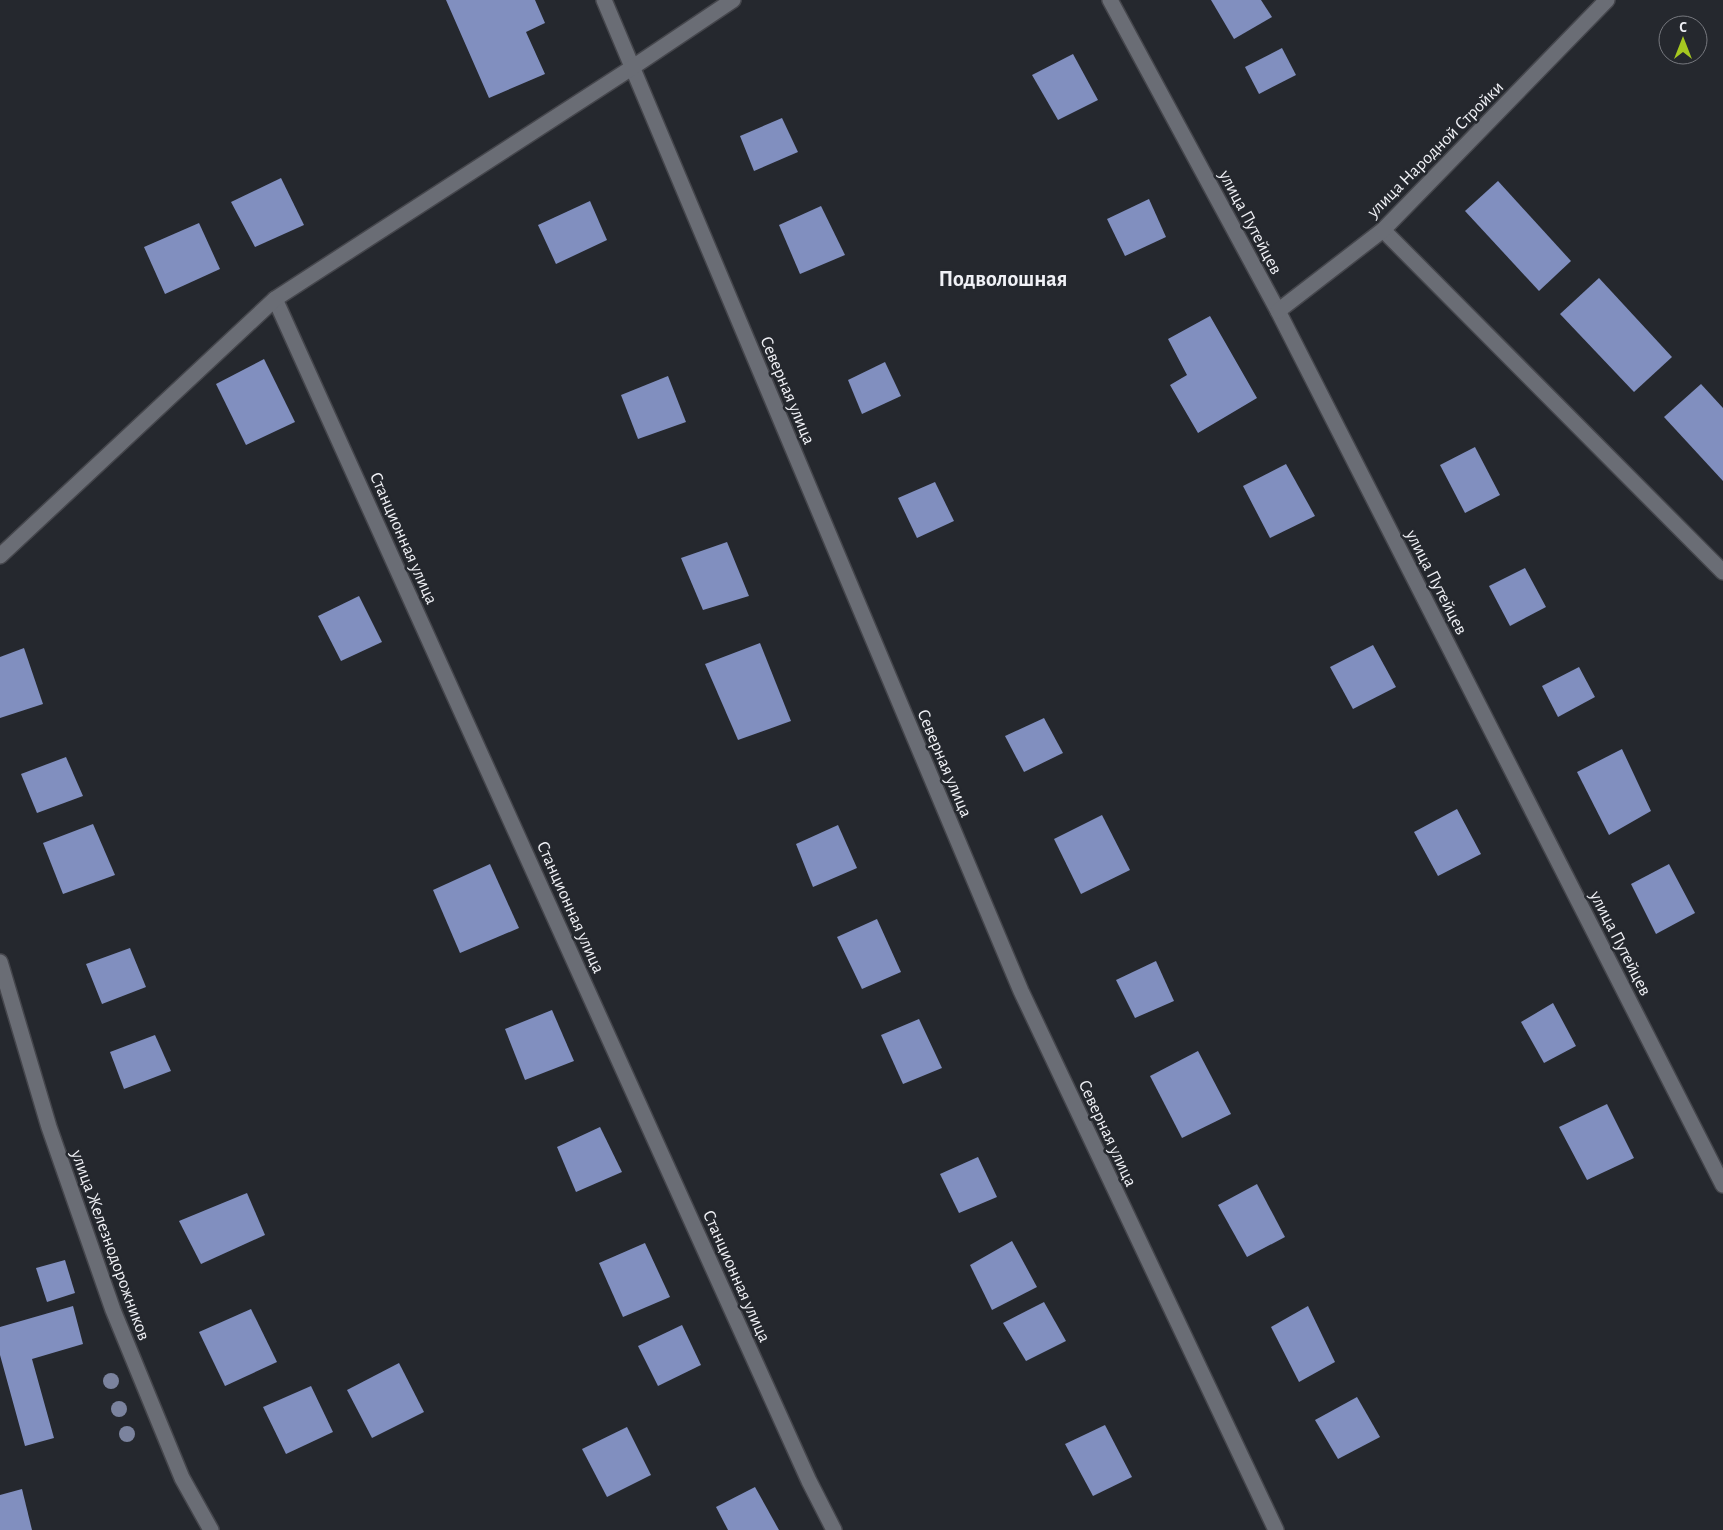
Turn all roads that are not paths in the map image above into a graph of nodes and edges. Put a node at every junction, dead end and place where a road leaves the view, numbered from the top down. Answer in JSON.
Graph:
{"nodes":[{"id":1,"x":604,"y":0,"type":"edge"},
{"id":2,"x":733,"y":0,"type":"edge"},
{"id":3,"x":1110,"y":0,"type":"edge"},
{"id":4,"x":1607,"y":0,"type":"edge"},
{"id":5,"x":633,"y":67,"type":"junction"},
{"id":6,"x":1383,"y":230,"type":"junction"},
{"id":7,"x":275,"y":298,"type":"junction"},
{"id":8,"x":1278,"y":311,"type":"junction"},
{"id":9,"x":0,"y":556,"type":"edge"},
{"id":10,"x":1723,"y":572,"type":"edge"},
{"id":11,"x":0,"y":962,"type":"edge"},
{"id":12,"x":1723,"y":1185,"type":"edge"},
{"id":13,"x":211,"y":1530,"type":"edge"},
{"id":14,"x":834,"y":1530,"type":"edge"},
{"id":15,"x":1276,"y":1530,"type":"edge"}],
"edges":[{"from":1,"to":5,"type":"street","name":"Северная улица"},
{"from":2,"to":5,"type":"street"},
{"from":3,"to":8,"type":"street","name":"улица Путейцев"},
{"from":4,"to":6,"type":"street","name":"улица Народной Стройки"},
{"from":5,"to":7,"type":"street"},
{"from":5,"to":15,"type":"street","name":"Северная улица"},
{"from":6,"to":8,"type":"street","name":"улица Народной Стройки"},
{"from":6,"to":10,"type":"street"},
{"from":7,"to":9,"type":"street"},
{"from":7,"to":14,"type":"street","name":"Станционная улица"},
{"from":8,"to":12,"type":"street","name":"улица Путейцев"},
{"from":11,"to":13,"type":"street","name":"улица Железнодорожников"}]}
